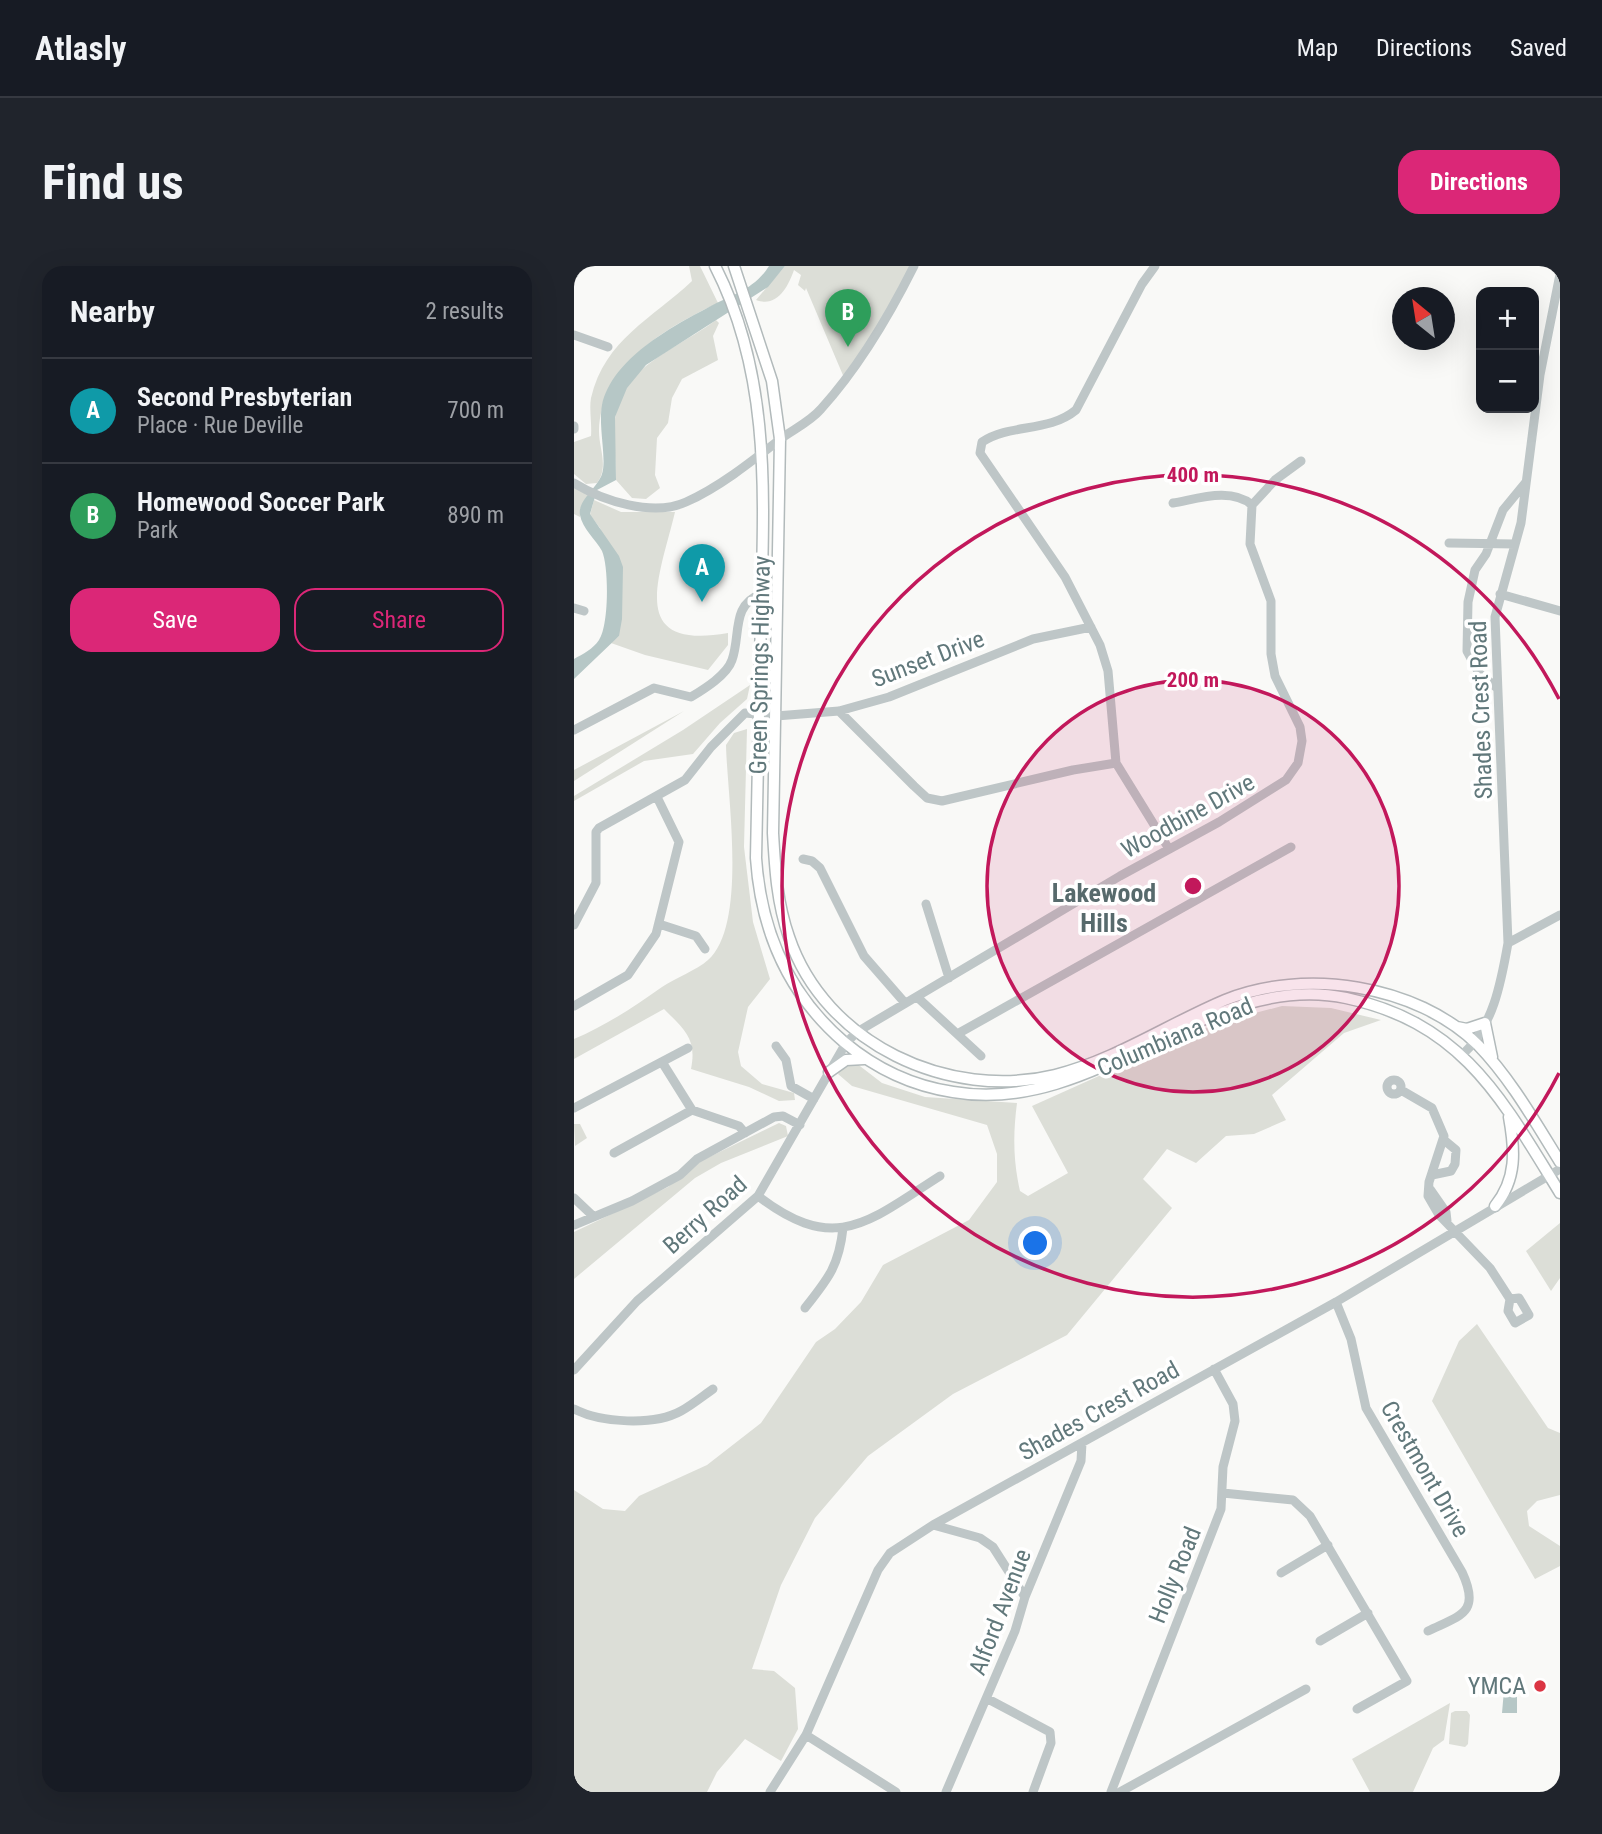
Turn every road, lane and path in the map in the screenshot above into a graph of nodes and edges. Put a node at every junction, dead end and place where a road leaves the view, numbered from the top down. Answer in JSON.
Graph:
{"nodes":[{"id":1,"x":577,"y":266,"type":"edge"},
{"id":2,"x":715,"y":266,"type":"edge"},
{"id":3,"x":914,"y":266,"type":"edge"},
{"id":4,"x":1155,"y":266,"type":"edge"},
{"id":5,"x":736,"y":271,"type":"edge"},
{"id":6,"x":574,"y":274,"type":"edge"},
{"id":7,"x":1560,"y":274,"type":"edge"},
{"id":8,"x":574,"y":335,"type":"edge"},
{"id":9,"x":608,"y":347,"type":"dead end"},
{"id":10,"x":780,"y":439,"type":"junction"},
{"id":11,"x":763,"y":454,"type":"junction"},
{"id":12,"x":1301,"y":461,"type":"dead end"},
{"id":13,"x":1526,"y":482,"type":"junction"},
{"id":14,"x":578,"y":486,"type":"edge"},
{"id":15,"x":1173,"y":503,"type":"dead end"},
{"id":16,"x":1252,"y":505,"type":"junction"},
{"id":17,"x":1449,"y":543,"type":"dead end"},
{"id":18,"x":1490,"y":544,"type":"junction"},
{"id":19,"x":1515,"y":544,"type":"junction"},
{"id":20,"x":761,"y":594,"type":"junction"},
{"id":21,"x":1500,"y":594,"type":"junction"},
{"id":22,"x":574,"y":608,"type":"edge"},
{"id":23,"x":584,"y":611,"type":"dead end"},
{"id":24,"x":1560,"y":611,"type":"edge"},
{"id":25,"x":1091,"y":626,"type":"junction"},
{"id":26,"x":1497,"y":688,"type":"junction"},
{"id":27,"x":839,"y":711,"type":"junction"},
{"id":28,"x":758,"y":714,"type":"junction"},
{"id":29,"x":776,"y":716,"type":"junction"},
{"id":30,"x":574,"y":730,"type":"edge"},
{"id":31,"x":1116,"y":763,"type":"junction"},
{"id":32,"x":657,"y":797,"type":"junction"},
{"id":33,"x":1291,"y":847,"type":"dead end"},
{"id":34,"x":1169,"y":849,"type":"junction"},
{"id":35,"x":803,"y":859,"type":"dead end"},
{"id":36,"x":926,"y":904,"type":"dead end"},
{"id":37,"x":1560,"y":915,"type":"edge"},
{"id":38,"x":659,"y":924,"type":"junction"},
{"id":39,"x":574,"y":925,"type":"edge"},
{"id":40,"x":1508,"y":943,"type":"junction"},
{"id":41,"x":705,"y":949,"type":"dead end"},
{"id":42,"x":949,"y":978,"type":"junction"},
{"id":43,"x":917,"y":998,"type":"junction"},
{"id":44,"x":905,"y":1003,"type":"junction"},
{"id":45,"x":574,"y":1006,"type":"edge"},
{"id":46,"x":1485,"y":1023,"type":"junction"},
{"id":47,"x":1452,"y":1025,"type":"junction"},
{"id":48,"x":857,"y":1032,"type":"junction"},
{"id":49,"x":959,"y":1033,"type":"junction"},
{"id":50,"x":845,"y":1043,"type":"junction"},
{"id":51,"x":1475,"y":1043,"type":"junction"},
{"id":52,"x":776,"y":1046,"type":"dead end"},
{"id":53,"x":688,"y":1048,"type":"dead end"},
{"id":54,"x":1462,"y":1055,"type":"junction"},
{"id":55,"x":981,"y":1056,"type":"dead end"},
{"id":56,"x":866,"y":1059,"type":"junction"},
{"id":57,"x":662,"y":1062,"type":"junction"},
{"id":58,"x":1494,"y":1063,"type":"junction"},
{"id":59,"x":1084,"y":1071,"type":"junction"},
{"id":60,"x":829,"y":1072,"type":"junction"},
{"id":61,"x":1401,"y":1090,"type":"dead end"},
{"id":62,"x":814,"y":1099,"type":"junction"},
{"id":63,"x":574,"y":1108,"type":"edge"},
{"id":64,"x":692,"y":1110,"type":"junction"},
{"id":65,"x":1508,"y":1111,"type":"junction"},
{"id":66,"x":800,"y":1125,"type":"junction"},
{"id":67,"x":745,"y":1133,"type":"junction"},
{"id":68,"x":1444,"y":1140,"type":"junction"},
{"id":69,"x":614,"y":1153,"type":"dead end"},
{"id":70,"x":1560,"y":1162,"type":"edge"},
{"id":71,"x":1560,"y":1169,"type":"edge"},
{"id":72,"x":1432,"y":1175,"type":"junction"},
{"id":73,"x":1549,"y":1175,"type":"junction"},
{"id":74,"x":940,"y":1176,"type":"dead end"},
{"id":75,"x":1560,"y":1193,"type":"edge"},
{"id":76,"x":758,"y":1196,"type":"junction"},
{"id":77,"x":574,"y":1198,"type":"edge"},
{"id":78,"x":1496,"y":1206,"type":"junction"},
{"id":79,"x":593,"y":1216,"type":"junction"},
{"id":80,"x":574,"y":1226,"type":"edge"},
{"id":81,"x":843,"y":1228,"type":"junction"},
{"id":82,"x":1454,"y":1231,"type":"junction"},
{"id":83,"x":1510,"y":1299,"type":"dead end"},
{"id":84,"x":1336,"y":1302,"type":"junction"},
{"id":85,"x":805,"y":1308,"type":"dead end"},
{"id":86,"x":1214,"y":1369,"type":"junction"},
{"id":87,"x":574,"y":1370,"type":"edge"},
{"id":88,"x":713,"y":1389,"type":"dead end"},
{"id":89,"x":574,"y":1409,"type":"edge"},
{"id":90,"x":1082,"y":1443,"type":"junction"},
{"id":91,"x":1223,"y":1493,"type":"junction"},
{"id":92,"x":933,"y":1525,"type":"junction"},
{"id":93,"x":1328,"y":1545,"type":"junction"},
{"id":94,"x":1280,"y":1573,"type":"dead end"},
{"id":95,"x":1025,"y":1597,"type":"junction"},
{"id":96,"x":1368,"y":1613,"type":"junction"},
{"id":97,"x":1428,"y":1631,"type":"dead end"},
{"id":98,"x":1320,"y":1641,"type":"dead end"},
{"id":99,"x":1306,"y":1689,"type":"dead end"},
{"id":100,"x":988,"y":1699,"type":"junction"},
{"id":101,"x":1357,"y":1709,"type":"dead end"},
{"id":102,"x":806,"y":1735,"type":"junction"},
{"id":103,"x":770,"y":1792,"type":"edge"},
{"id":104,"x":896,"y":1792,"type":"edge"},
{"id":105,"x":947,"y":1792,"type":"edge"},
{"id":106,"x":1033,"y":1792,"type":"edge"},
{"id":107,"x":1111,"y":1792,"type":"edge"},
{"id":108,"x":1119,"y":1792,"type":"edge"}],
"edges":[{"from":1,"to":6,"type":"street"},
{"from":2,"to":11,"type":"main road","name":"Green Springs Highway"},
{"from":3,"to":10,"type":"street"},
{"from":4,"to":25,"type":"street"},
{"from":5,"to":10,"type":"main road","name":"Green Springs Highway"},
{"from":7,"to":13,"type":"street","name":"Shades Crest Road"},
{"from":8,"to":9,"type":"street"},
{"from":10,"to":11,"type":"street"},
{"from":10,"to":29,"type":"main road","name":"Green Springs Highway"},
{"from":11,"to":14,"type":"street"},
{"from":11,"to":20,"type":"main road","name":"Green Springs Highway"},
{"from":12,"to":16,"type":"street"},
{"from":13,"to":18,"type":"street"},
{"from":13,"to":19,"type":"street","name":"Shades Crest Road"},
{"from":15,"to":16,"type":"street"},
{"from":16,"to":34,"type":"street","name":"Woodbine Drive"},
{"from":17,"to":18,"type":"street"},
{"from":18,"to":19,"type":"street"},
{"from":18,"to":26,"type":"street"},
{"from":19,"to":21,"type":"street","name":"Shades Crest Road"},
{"from":20,"to":28,"type":"main road","name":"Green Springs Highway"},
{"from":20,"to":30,"type":"street"},
{"from":21,"to":24,"type":"street"},
{"from":21,"to":26,"type":"street","name":"Shades Crest Road"},
{"from":22,"to":23,"type":"street"},
{"from":25,"to":27,"type":"street","name":"Sunset Drive"},
{"from":25,"to":31,"type":"street"},
{"from":26,"to":40,"type":"street","name":"Shades Crest Road"},
{"from":27,"to":29,"type":"street","name":"Sunset Drive"},
{"from":27,"to":31,"type":"street"},
{"from":28,"to":29,"type":"street","name":"Sunset Drive"},
{"from":28,"to":32,"type":"street"},
{"from":28,"to":50,"type":"main road","name":"Green Springs Highway"},
{"from":29,"to":48,"type":"main road","name":"Green Springs Highway"},
{"from":31,"to":34,"type":"street"},
{"from":32,"to":38,"type":"street"},
{"from":32,"to":39,"type":"street"},
{"from":33,"to":49,"type":"street"},
{"from":34,"to":42,"type":"street","name":"Woodbine Drive"},
{"from":35,"to":44,"type":"street"},
{"from":36,"to":42,"type":"street"},
{"from":37,"to":40,"type":"street"},
{"from":38,"to":41,"type":"street"},
{"from":38,"to":45,"type":"street"},
{"from":40,"to":46,"type":"street","name":"Shades Crest Road"},
{"from":42,"to":43,"type":"street","name":"Woodbine Drive"},
{"from":43,"to":44,"type":"street","name":"Woodbine Drive"},
{"from":43,"to":49,"type":"street"},
{"from":44,"to":48,"type":"street","name":"Woodbine Drive"},
{"from":46,"to":47,"type":"main road"},
{"from":46,"to":51,"type":"street","name":"Shades Crest Road"},
{"from":46,"to":58,"type":"main road"},
{"from":47,"to":51,"type":"main road","name":"Columbiana Road"},
{"from":47,"to":59,"type":"main road","name":"Columbiana Road"},
{"from":48,"to":50,"type":"street","name":"Berry Road"},
{"from":48,"to":59,"type":"main road","name":"Columbiana Road"},
{"from":49,"to":55,"type":"street"},
{"from":50,"to":56,"type":"main road","name":"Columbiana Road"},
{"from":50,"to":60,"type":"street","name":"Berry Road"},
{"from":51,"to":54,"type":"street","name":"Shades Crest Road"},
{"from":51,"to":58,"type":"main road","name":"Columbiana Road"},
{"from":52,"to":62,"type":"street"},
{"from":53,"to":57,"type":"street"},
{"from":54,"to":59,"type":"main road","name":"Columbiana Road"},
{"from":54,"to":65,"type":"main road","name":"Columbiana Road"},
{"from":56,"to":59,"type":"main road","name":"Columbiana Road"},
{"from":56,"to":60,"type":"main road"},
{"from":57,"to":63,"type":"street"},
{"from":57,"to":64,"type":"street"},
{"from":58,"to":70,"type":"main road","name":"Columbiana Road"},
{"from":60,"to":62,"type":"street","name":"Berry Road"},
{"from":61,"to":68,"type":"street"},
{"from":62,"to":66,"type":"street","name":"Berry Road"},
{"from":64,"to":67,"type":"street"},
{"from":64,"to":69,"type":"street"},
{"from":65,"to":73,"type":"main road","name":"Columbiana Road"},
{"from":65,"to":78,"type":"main road"},
{"from":66,"to":67,"type":"street"},
{"from":66,"to":76,"type":"street","name":"Berry Road"},
{"from":67,"to":79,"type":"street"},
{"from":68,"to":72,"type":"street"},
{"from":68,"to":72,"type":"street"},
{"from":71,"to":73,"type":"street","name":"Shades Crest Road"},
{"from":72,"to":82,"type":"street"},
{"from":73,"to":75,"type":"main road","name":"Columbiana Road"},
{"from":73,"to":78,"type":"street","name":"Shades Crest Road"},
{"from":74,"to":81,"type":"street"},
{"from":76,"to":81,"type":"street"},
{"from":76,"to":87,"type":"street","name":"Berry Road"},
{"from":77,"to":79,"type":"street"},
{"from":78,"to":82,"type":"street","name":"Shades Crest Road"},
{"from":79,"to":80,"type":"street"},
{"from":81,"to":85,"type":"street"},
{"from":82,"to":83,"type":"street"},
{"from":82,"to":84,"type":"street","name":"Shades Crest Road"},
{"from":84,"to":86,"type":"street","name":"Shades Crest Road"},
{"from":84,"to":97,"type":"street","name":"Crestmont Drive"},
{"from":86,"to":90,"type":"street","name":"Shades Crest Road"},
{"from":86,"to":91,"type":"street","name":"Holly Road"},
{"from":88,"to":89,"type":"street"},
{"from":90,"to":92,"type":"street","name":"Shades Crest Road"},
{"from":90,"to":95,"type":"street","name":"Alford Avenue"},
{"from":91,"to":93,"type":"street"},
{"from":91,"to":107,"type":"street","name":"Holly Road"},
{"from":92,"to":95,"type":"street"},
{"from":92,"to":102,"type":"street","name":"Shades Crest Road"},
{"from":93,"to":94,"type":"street"},
{"from":93,"to":96,"type":"street"},
{"from":95,"to":100,"type":"street","name":"Alford Avenue"},
{"from":96,"to":98,"type":"street"},
{"from":96,"to":101,"type":"street"},
{"from":99,"to":108,"type":"street"},
{"from":100,"to":105,"type":"street","name":"Alford Avenue"},
{"from":100,"to":106,"type":"street"},
{"from":102,"to":103,"type":"street","name":"Shades Crest Road"},
{"from":102,"to":104,"type":"street"}]}
